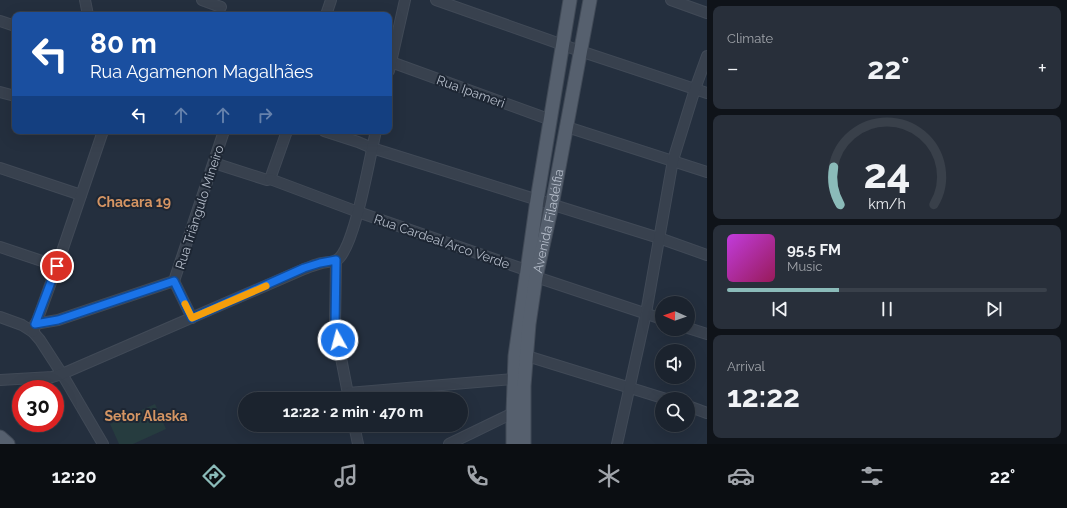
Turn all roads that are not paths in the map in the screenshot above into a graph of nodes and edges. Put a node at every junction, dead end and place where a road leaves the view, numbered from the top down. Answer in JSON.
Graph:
{"nodes":[{"id":1,"x":85,"y":0,"type":"edge"},
{"id":2,"x":202,"y":0,"type":"edge"},
{"id":3,"x":331,"y":0,"type":"edge"},
{"id":4,"x":404,"y":0,"type":"edge"},
{"id":5,"x":436,"y":0,"type":"edge"},
{"id":6,"x":570,"y":0,"type":"edge"},
{"id":7,"x":590,"y":0,"type":"edge"},
{"id":8,"x":671,"y":0,"type":"edge"},
{"id":9,"x":221,"y":7,"type":"edge"},
{"id":10,"x":87,"y":12,"type":"edge"},
{"id":11,"x":327,"y":12,"type":"edge"},
{"id":12,"x":707,"y":13,"type":"edge"},
{"id":13,"x":0,"y":21,"type":"edge"},
{"id":14,"x":12,"y":25,"type":"edge"},
{"id":15,"x":564,"y":45,"type":"junction"},
{"id":16,"x":580,"y":51,"type":"junction"},
{"id":17,"x":707,"y":56,"type":"edge"},
{"id":18,"x":392,"y":57,"type":"edge"},
{"id":19,"x":392,"y":67,"type":"edge"},
{"id":20,"x":695,"y":89,"type":"junction"},
{"id":21,"x":0,"y":92,"type":"edge"},
{"id":22,"x":707,"y":93,"type":"edge"},
{"id":23,"x":12,"y":95,"type":"edge"},
{"id":24,"x":551,"y":120,"type":"junction"},
{"id":25,"x":567,"y":127,"type":"junction"},
{"id":26,"x":102,"y":134,"type":"edge"},
{"id":27,"x":223,"y":134,"type":"edge"},
{"id":28,"x":286,"y":134,"type":"edge"},
{"id":29,"x":333,"y":134,"type":"edge"},
{"id":30,"x":375,"y":134,"type":"edge"},
{"id":31,"x":372,"y":148,"type":"junction"},
{"id":32,"x":674,"y":160,"type":"junction"},
{"id":33,"x":214,"y":163,"type":"junction"},
{"id":34,"x":0,"y":168,"type":"edge"},
{"id":35,"x":707,"y":172,"type":"edge"},
{"id":36,"x":268,"y":180,"type":"junction"},
{"id":37,"x":81,"y":195,"type":"junction"},
{"id":38,"x":537,"y":200,"type":"junction"},
{"id":39,"x":552,"y":205,"type":"junction"},
{"id":40,"x":358,"y":212,"type":"junction"},
{"id":41,"x":658,"y":238,"type":"junction"},
{"id":42,"x":0,"y":247,"type":"edge"},
{"id":43,"x":707,"y":255,"type":"edge"},
{"id":44,"x":338,"y":258,"type":"junction"},
{"id":45,"x":57,"y":266,"type":"junction"},
{"id":46,"x":531,"y":273,"type":"junction"},
{"id":47,"x":174,"y":281,"type":"junction"},
{"id":48,"x":646,"y":313,"type":"junction"},
{"id":49,"x":655,"y":316,"type":"edge"},
{"id":50,"x":0,"y":317,"type":"edge"},
{"id":51,"x":192,"y":318,"type":"junction"},
{"id":52,"x":34,"y":328,"type":"junction"},
{"id":53,"x":695,"y":330,"type":"edge"},
{"id":54,"x":707,"y":334,"type":"edge"},
{"id":55,"x":527,"y":356,"type":"junction"},
{"id":56,"x":62,"y":374,"type":"junction"},
{"id":57,"x":0,"y":380,"type":"edge"},
{"id":58,"x":514,"y":380,"type":"junction"},
{"id":59,"x":630,"y":387,"type":"junction"},
{"id":60,"x":348,"y":392,"type":"edge"},
{"id":61,"x":390,"y":392,"type":"edge"},
{"id":62,"x":655,"y":395,"type":"edge"},
{"id":63,"x":695,"y":409,"type":"edge"},
{"id":64,"x":513,"y":413,"type":"junction"},
{"id":65,"x":707,"y":413,"type":"edge"},
{"id":66,"x":355,"y":432,"type":"edge"},
{"id":67,"x":0,"y":437,"type":"edge"},
{"id":68,"x":455,"y":443,"type":"edge"},
{"id":69,"x":8,"y":444,"type":"edge"},
{"id":70,"x":103,"y":444,"type":"edge"},
{"id":71,"x":358,"y":444,"type":"edge"},
{"id":72,"x":513,"y":444,"type":"edge"},
{"id":73,"x":524,"y":444,"type":"edge"},
{"id":74,"x":617,"y":444,"type":"edge"}],
"edges":[{"from":1,"to":10,"type":"street"},
{"from":2,"to":9,"type":"street"},
{"from":3,"to":11,"type":"street"},
{"from":4,"to":18,"type":"street"},
{"from":5,"to":15,"type":"street"},
{"from":6,"to":15,"type":"main road","name":"Avenida Filadélfia"},
{"from":7,"to":16,"type":"main road","name":"Avenida Filadélfia"},
{"from":8,"to":12,"type":"street"},
{"from":13,"to":14,"type":"street"},
{"from":15,"to":16,"type":"street"},
{"from":15,"to":24,"type":"main road","name":"Avenida Filadélfia"},
{"from":16,"to":20,"type":"street"},
{"from":16,"to":25,"type":"main road","name":"Avenida Filadélfia"},
{"from":17,"to":20,"type":"street"},
{"from":19,"to":24,"type":"street","name":"Rua Ipameri"},
{"from":20,"to":22,"type":"street"},
{"from":20,"to":32,"type":"street"},
{"from":21,"to":23,"type":"street"},
{"from":24,"to":38,"type":"main road","name":"Avenida Filadélfia"},
{"from":25,"to":32,"type":"street"},
{"from":25,"to":39,"type":"main road","name":"Avenida Filadélfia"},
{"from":26,"to":37,"type":"street"},
{"from":27,"to":33,"type":"street","name":"Rua Triângulo Mineiro"},
{"from":28,"to":36,"type":"street"},
{"from":29,"to":31,"type":"street"},
{"from":30,"to":31,"type":"street"},
{"from":31,"to":38,"type":"street"},
{"from":31,"to":40,"type":"street"},
{"from":32,"to":35,"type":"street"},
{"from":32,"to":41,"type":"street"},
{"from":33,"to":36,"type":"street"},
{"from":33,"to":47,"type":"street","name":"Rua Triângulo Mineiro"},
{"from":34,"to":37,"type":"street"},
{"from":36,"to":40,"type":"street","name":"Rua Cardeal Arco Verde"},
{"from":37,"to":45,"type":"street"},
{"from":38,"to":39,"type":"street"},
{"from":38,"to":46,"type":"main road","name":"Avenida Filadélfia"},
{"from":39,"to":41,"type":"street"},
{"from":39,"to":46,"type":"main road","name":"Avenida Filadélfia"},
{"from":40,"to":44,"type":"street"},
{"from":40,"to":46,"type":"street","name":"Rua Cardeal Arco Verde"},
{"from":41,"to":43,"type":"street"},
{"from":41,"to":48,"type":"street"},
{"from":42,"to":45,"type":"street"},
{"from":44,"to":51,"type":"street"},
{"from":44,"to":60,"type":"street"},
{"from":45,"to":52,"type":"street"},
{"from":46,"to":48,"type":"street","name":"Rua Cardeal Arco Verde"},
{"from":46,"to":55,"type":"main road","name":"Avenida Filadélfia"},
{"from":46,"to":58,"type":"main road","name":"Avenida Filadélfia"},
{"from":47,"to":51,"type":"street"},
{"from":47,"to":52,"type":"street","name":"Rua Triângulo Mineiro"},
{"from":48,"to":49,"type":"street","name":"Rua Cardeal Arco Verde"},
{"from":48,"to":59,"type":"street"},
{"from":50,"to":52,"type":"street"},
{"from":51,"to":56,"type":"street"},
{"from":52,"to":56,"type":"street"},
{"from":53,"to":54,"type":"street"},
{"from":55,"to":59,"type":"street"},
{"from":55,"to":73,"type":"main road","name":"Avenida Filadélfia"},
{"from":56,"to":57,"type":"street"},
{"from":56,"to":70,"type":"street"},
{"from":58,"to":61,"type":"street"},
{"from":58,"to":64,"type":"main road","name":"Avenida Filadélfia"},
{"from":59,"to":62,"type":"street"},
{"from":59,"to":74,"type":"street"},
{"from":63,"to":65,"type":"street"},
{"from":64,"to":68,"type":"street"},
{"from":64,"to":72,"type":"main road","name":"Avenida Filadélfia"},
{"from":66,"to":71,"type":"street"},
{"from":67,"to":69,"type":"main road"}]}
